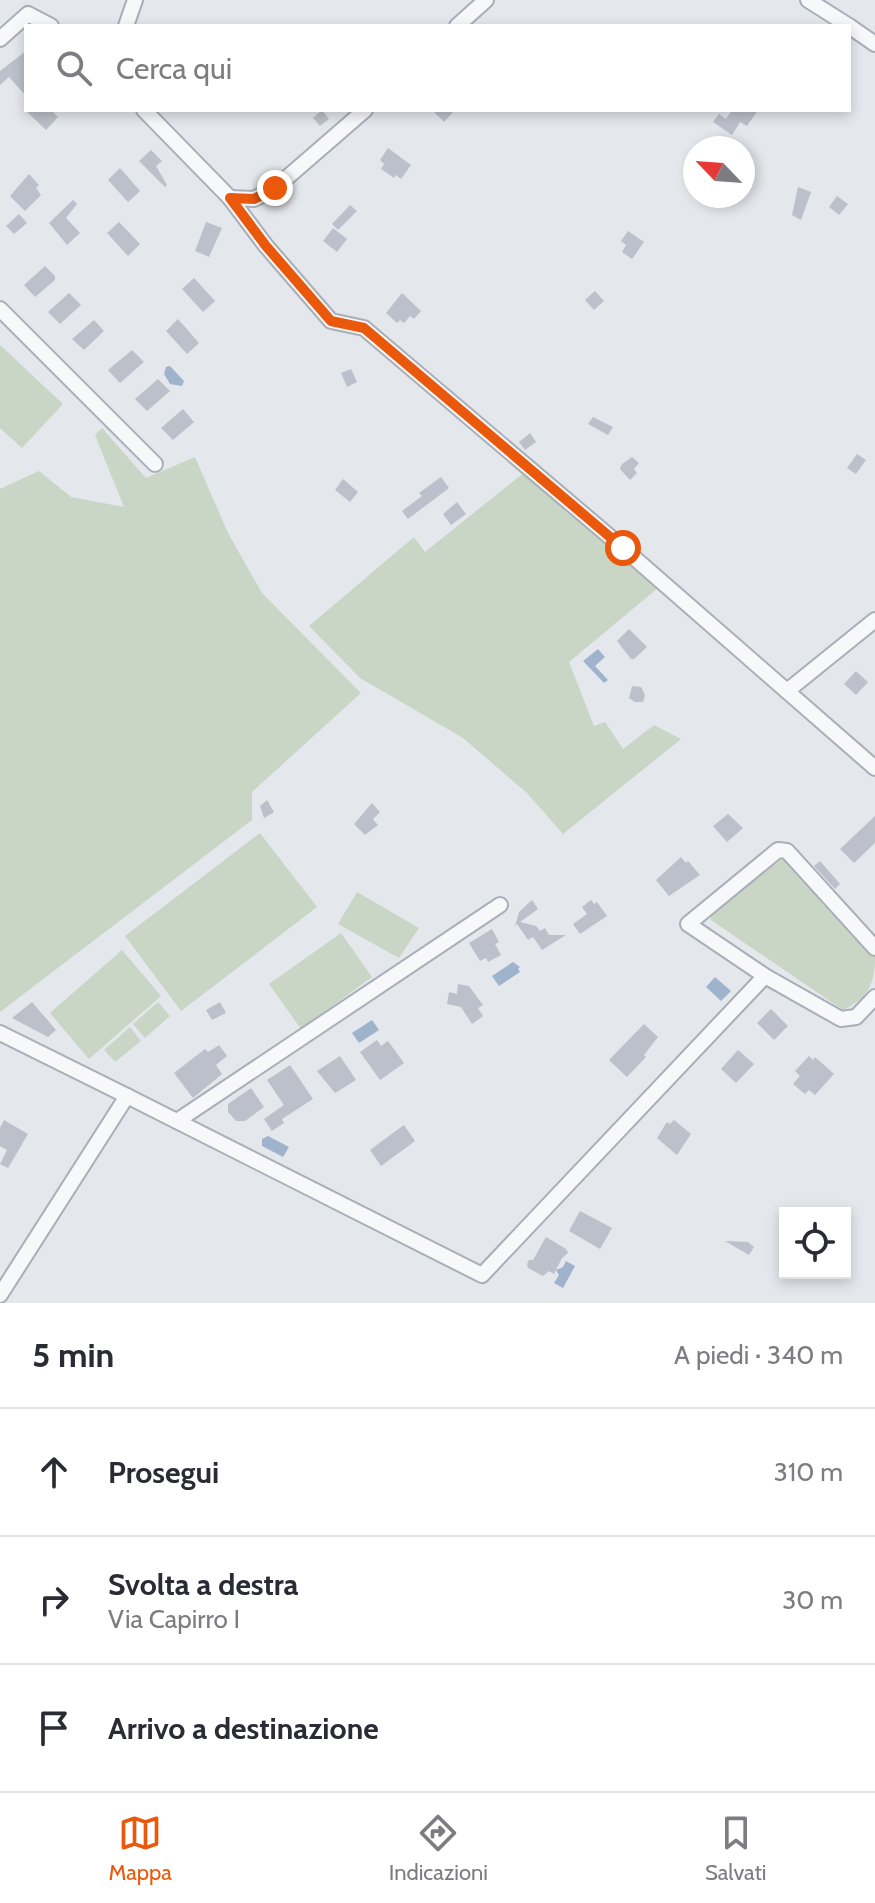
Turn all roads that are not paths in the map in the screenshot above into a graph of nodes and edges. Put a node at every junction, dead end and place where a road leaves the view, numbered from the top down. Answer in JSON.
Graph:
{"nodes":[{"id":1,"x":135,"y":0,"type":"edge"},
{"id":2,"x":486,"y":0,"type":"edge"},
{"id":3,"x":808,"y":0,"type":"edge"},
{"id":4,"x":47,"y":24,"type":"edge"},
{"id":5,"x":127,"y":24,"type":"edge"},
{"id":6,"x":459,"y":24,"type":"edge"},
{"id":7,"x":846,"y":24,"type":"edge"},
{"id":8,"x":851,"y":27,"type":"edge"},
{"id":9,"x":0,"y":39,"type":"edge"},
{"id":10,"x":875,"y":44,"type":"edge"},
{"id":11,"x":146,"y":112,"type":"edge"},
{"id":12,"x":363,"y":112,"type":"edge"},
{"id":13,"x":230,"y":198,"type":"junction"},
{"id":14,"x":0,"y":309,"type":"edge"},
{"id":15,"x":155,"y":464,"type":"dead end"},
{"id":16,"x":875,"y":620,"type":"edge"},
{"id":17,"x":787,"y":691,"type":"junction"},
{"id":18,"x":875,"y":768,"type":"edge"},
{"id":19,"x":500,"y":905,"type":"dead end"},
{"id":20,"x":875,"y":948,"type":"edge"},
{"id":21,"x":765,"y":976,"type":"junction"},
{"id":22,"x":875,"y":997,"type":"edge"},
{"id":23,"x":0,"y":1033,"type":"edge"},
{"id":24,"x":127,"y":1096,"type":"junction"},
{"id":25,"x":177,"y":1121,"type":"junction"},
{"id":26,"x":0,"y":1295,"type":"edge"}],
"edges":[{"from":1,"to":5,"type":"street"},
{"from":2,"to":6,"type":"street"},
{"from":3,"to":7,"type":"street"},
{"from":4,"to":9,"type":"street"},
{"from":8,"to":10,"type":"street"},
{"from":11,"to":13,"type":"street"},
{"from":12,"to":13,"type":"street"},
{"from":13,"to":17,"type":"street"},
{"from":14,"to":15,"type":"street"},
{"from":16,"to":17,"type":"street"},
{"from":17,"to":18,"type":"street"},
{"from":19,"to":25,"type":"street"},
{"from":20,"to":21,"type":"street"},
{"from":21,"to":22,"type":"street"},
{"from":21,"to":25,"type":"street"},
{"from":23,"to":24,"type":"street"},
{"from":24,"to":25,"type":"street"},
{"from":24,"to":26,"type":"street"}]}
